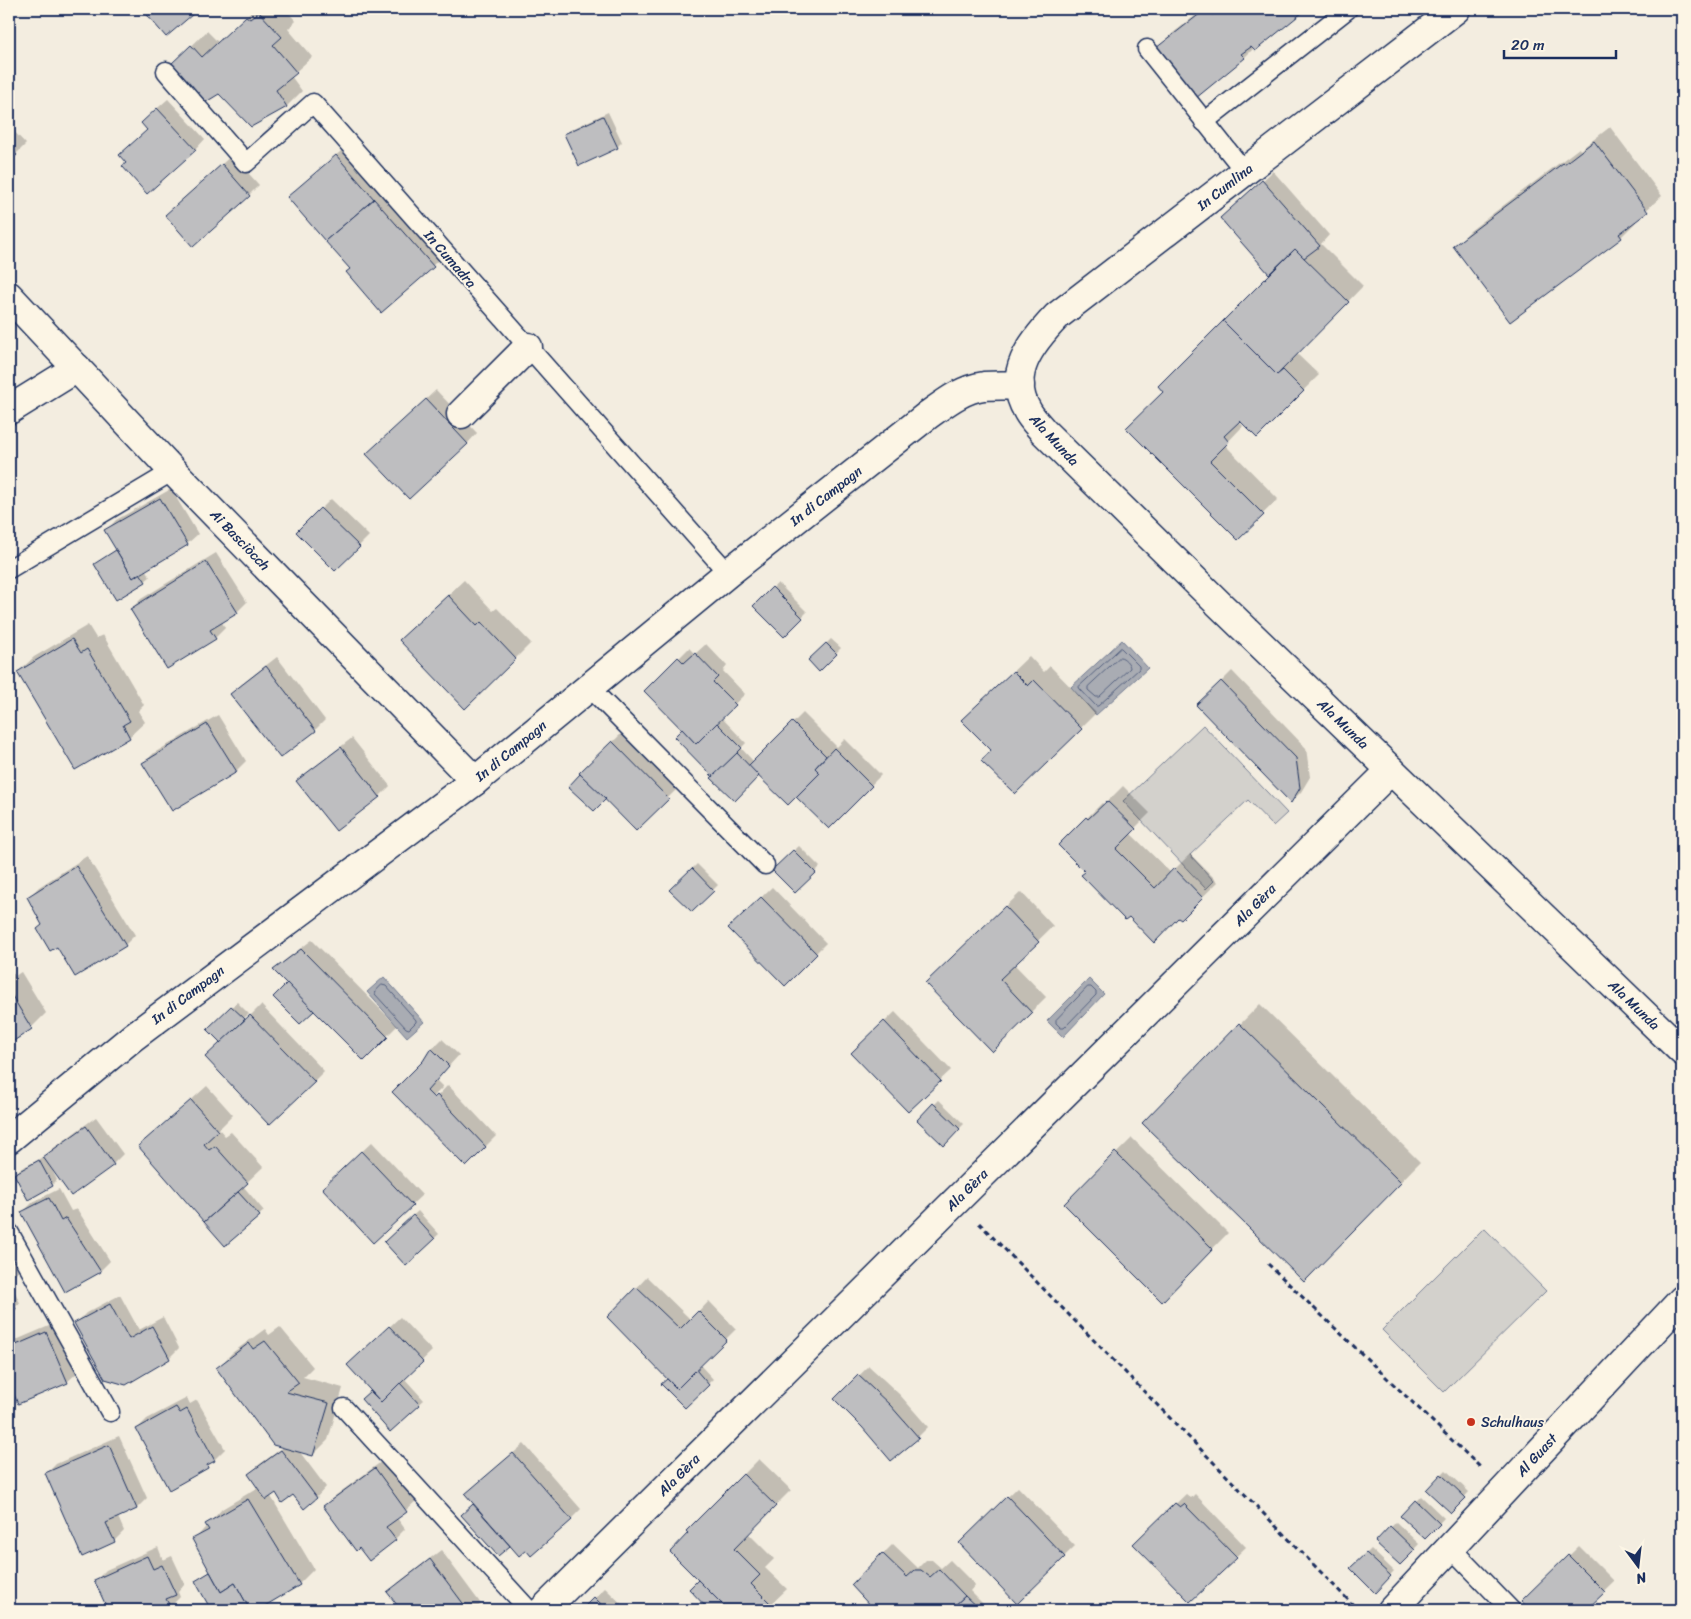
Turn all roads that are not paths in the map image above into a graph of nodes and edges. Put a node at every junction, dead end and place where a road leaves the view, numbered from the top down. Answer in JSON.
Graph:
{"nodes":[{"id":1,"x":1348,"y":9,"type":"edge"},
{"id":2,"x":1456,"y":9,"type":"edge"},
{"id":3,"x":1147,"y":50,"type":"dead end"},
{"id":4,"x":166,"y":71,"type":"dead end"},
{"id":5,"x":1204,"y":122,"type":"junction"},
{"id":6,"x":1245,"y":172,"type":"junction"},
{"id":7,"x":9,"y":296,"type":"edge"},
{"id":8,"x":528,"y":347,"type":"junction"},
{"id":9,"x":77,"y":368,"type":"junction"},
{"id":10,"x":1020,"y":385,"type":"junction"},
{"id":11,"x":9,"y":410,"type":"edge"},
{"id":12,"x":461,"y":414,"type":"dead end"},
{"id":13,"x":173,"y":471,"type":"junction"},
{"id":14,"x":9,"y":570,"type":"edge"},
{"id":15,"x":728,"y":573,"type":"junction"},
{"id":16,"x":589,"y":687,"type":"junction"},
{"id":17,"x":1391,"y":770,"type":"junction"},
{"id":18,"x":474,"y":781,"type":"junction"},
{"id":19,"x":765,"y":865,"type":"dead end"},
{"id":20,"x":1682,"y":1051,"type":"edge"},
{"id":21,"x":9,"y":1139,"type":"edge"},
{"id":22,"x":9,"y":1232,"type":"edge"},
{"id":23,"x":1682,"y":1300,"type":"edge"},
{"id":24,"x":344,"y":1408,"type":"dead end"},
{"id":25,"x":110,"y":1412,"type":"dead end"},
{"id":26,"x":1450,"y":1548,"type":"junction"},
{"id":27,"x":529,"y":1610,"type":"edge"},
{"id":28,"x":543,"y":1610,"type":"edge"},
{"id":29,"x":1392,"y":1610,"type":"edge"},
{"id":30,"x":1511,"y":1610,"type":"edge"}],
"edges":[{"from":1,"to":5,"type":"lane"},
{"from":2,"to":6,"type":"street","name":"In Cumlina"},
{"from":3,"to":5,"type":"lane"},
{"from":4,"to":8,"type":"lane","name":"In Cumadra"},
{"from":5,"to":6,"type":"lane"},
{"from":6,"to":10,"type":"street","name":"In Cumlina"},
{"from":7,"to":9,"type":"street","name":"Ai Basciòcch"},
{"from":8,"to":12,"type":"street"},
{"from":8,"to":15,"type":"lane","name":"In Cumadra"},
{"from":9,"to":11,"type":"street"},
{"from":9,"to":13,"type":"street","name":"Ai Basciòcch"},
{"from":10,"to":15,"type":"street","name":"In di Campagn"},
{"from":10,"to":17,"type":"street","name":"Ala Munda"},
{"from":13,"to":14,"type":"lane"},
{"from":13,"to":18,"type":"street","name":"Ai Basciòcch"},
{"from":15,"to":16,"type":"street","name":"In di Campagn"},
{"from":16,"to":18,"type":"street","name":"In di Campagn"},
{"from":16,"to":19,"type":"lane"},
{"from":17,"to":20,"type":"street","name":"Ala Munda"},
{"from":17,"to":28,"type":"street","name":"Ala Gèra"},
{"from":18,"to":21,"type":"street","name":"In di Campagn"},
{"from":22,"to":25,"type":"lane"},
{"from":23,"to":26,"type":"street","name":"Al Guast"},
{"from":24,"to":27,"type":"lane"},
{"from":26,"to":29,"type":"street","name":"Al Guast"},
{"from":26,"to":30,"type":"lane"}]}
